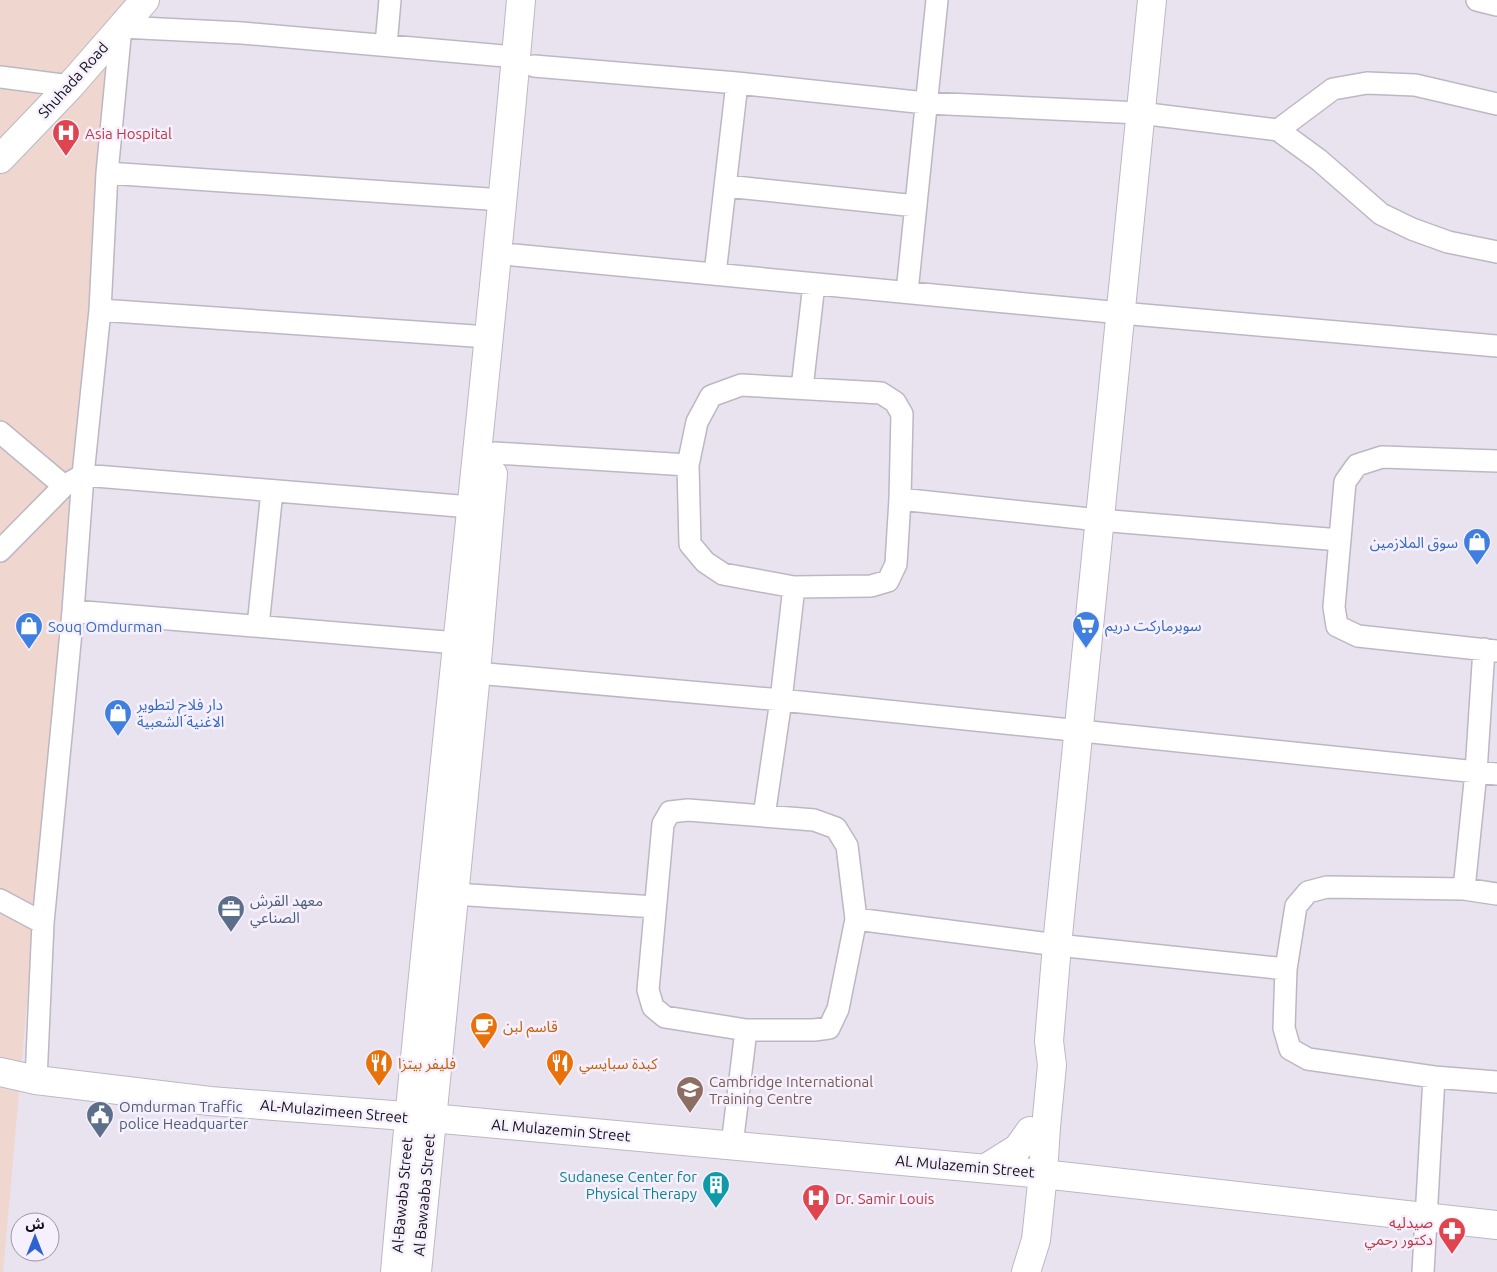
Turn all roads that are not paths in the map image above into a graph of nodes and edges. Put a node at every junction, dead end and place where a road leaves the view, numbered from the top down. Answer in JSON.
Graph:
{"nodes":[{"id":1,"x":145,"y":0,"type":"edge"},
{"id":2,"x":390,"y":0,"type":"edge"},
{"id":3,"x":521,"y":0,"type":"edge"},
{"id":4,"x":539,"y":0,"type":"edge"},
{"id":5,"x":937,"y":0,"type":"edge"},
{"id":6,"x":1152,"y":0,"type":"edge"},
{"id":7,"x":121,"y":27,"type":"junction"},
{"id":8,"x":386,"y":45,"type":"junction"},
{"id":9,"x":525,"y":61,"type":"junction"},
{"id":10,"x":0,"y":77,"type":"edge"},
{"id":11,"x":737,"y":83,"type":"junction"},
{"id":12,"x":70,"y":86,"type":"junction"},
{"id":13,"x":926,"y":103,"type":"junction"},
{"id":14,"x":1497,"y":104,"type":"edge"},
{"id":15,"x":1140,"y":113,"type":"junction"},
{"id":16,"x":1278,"y":130,"type":"junction"},
{"id":17,"x":0,"y":159,"type":"edge"},
{"id":18,"x":107,"y":173,"type":"junction"},
{"id":19,"x":726,"y":186,"type":"junction"},
{"id":20,"x":503,"y":200,"type":"junction"},
{"id":21,"x":916,"y":206,"type":"junction"},
{"id":22,"x":1497,"y":252,"type":"edge"},
{"id":23,"x":514,"y":255,"type":"junction"},
{"id":24,"x":716,"y":274,"type":"junction"},
{"id":25,"x":814,"y":284,"type":"junction"},
{"id":26,"x":907,"y":292,"type":"junction"},
{"id":27,"x":100,"y":310,"type":"junction"},
{"id":28,"x":1121,"y":313,"type":"junction"},
{"id":29,"x":488,"y":337,"type":"junction"},
{"id":30,"x":1497,"y":346,"type":"edge"},
{"id":31,"x":802,"y":388,"type":"junction"},
{"id":32,"x":0,"y":432,"type":"edge"},
{"id":33,"x":495,"y":453,"type":"junction"},
{"id":34,"x":1497,"y":460,"type":"edge"},
{"id":35,"x":688,"y":464,"type":"junction"},
{"id":36,"x":83,"y":475,"type":"junction"},
{"id":37,"x":64,"y":486,"type":"junction"},
{"id":38,"x":272,"y":491,"type":"junction"},
{"id":39,"x":900,"y":499,"type":"junction"},
{"id":40,"x":471,"y":507,"type":"junction"},
{"id":41,"x":1098,"y":520,"type":"junction"},
{"id":42,"x":1340,"y":540,"type":"junction"},
{"id":43,"x":0,"y":551,"type":"edge"},
{"id":44,"x":794,"y":587,"type":"junction"},
{"id":45,"x":73,"y":611,"type":"junction"},
{"id":46,"x":258,"y":626,"type":"junction"},
{"id":47,"x":457,"y":642,"type":"junction"},
{"id":48,"x":1490,"y":650,"type":"edge"},
{"id":49,"x":476,"y":673,"type":"junction"},
{"id":50,"x":781,"y":700,"type":"junction"},
{"id":51,"x":1080,"y":731,"type":"junction"},
{"id":52,"x":1476,"y":772,"type":"junction"},
{"id":53,"x":1497,"y":774,"type":"edge"},
{"id":54,"x":764,"y":816,"type":"junction"},
{"id":55,"x":1464,"y":889,"type":"junction"},
{"id":56,"x":454,"y":894,"type":"junction"},
{"id":57,"x":1497,"y":894,"type":"edge"},
{"id":58,"x":0,"y":900,"type":"edge"},
{"id":59,"x":655,"y":907,"type":"junction"},
{"id":60,"x":856,"y":920,"type":"junction"},
{"id":61,"x":43,"y":923,"type":"junction"},
{"id":62,"x":1057,"y":945,"type":"junction"},
{"id":63,"x":1286,"y":969,"type":"junction"},
{"id":64,"x":746,"y":1030,"type":"junction"},
{"id":65,"x":1049,"y":1041,"type":"junction"},
{"id":66,"x":0,"y":1072,"type":"edge"},
{"id":67,"x":1434,"y":1077,"type":"junction"},
{"id":68,"x":36,"y":1080,"type":"junction"},
{"id":69,"x":1497,"y":1082,"type":"edge"},
{"id":70,"x":420,"y":1118,"type":"junction"},
{"id":71,"x":1030,"y":1131,"type":"junction"},
{"id":72,"x":732,"y":1145,"type":"junction"},
{"id":73,"x":986,"y":1168,"type":"junction"},
{"id":74,"x":1034,"y":1173,"type":"junction"},
{"id":75,"x":1426,"y":1218,"type":"junction"},
{"id":76,"x":1497,"y":1225,"type":"edge"},
{"id":77,"x":1026,"y":1269,"type":"edge"},
{"id":78,"x":395,"y":1272,"type":"edge"},
{"id":79,"x":417,"y":1272,"type":"edge"},
{"id":80,"x":1423,"y":1272,"type":"edge"}],
"edges":[{"from":1,"to":7,"type":"street","name":"Shuhada Road"},
{"from":2,"to":8,"type":"street"},
{"from":3,"to":9,"type":"street"},
{"from":4,"to":9,"type":"street"},
{"from":5,"to":13,"type":"street"},
{"from":6,"to":15,"type":"street"},
{"from":7,"to":8,"type":"street"},
{"from":7,"to":12,"type":"street","name":"Shuhada Road"},
{"from":7,"to":18,"type":"street"},
{"from":8,"to":9,"type":"street"},
{"from":9,"to":11,"type":"street"},
{"from":9,"to":20,"type":"street"},
{"from":9,"to":23,"type":"street"},
{"from":10,"to":12,"type":"street"},
{"from":11,"to":13,"type":"street"},
{"from":11,"to":19,"type":"street"},
{"from":12,"to":17,"type":"street","name":"Shuhada Road"},
{"from":13,"to":15,"type":"street"},
{"from":13,"to":21,"type":"street"},
{"from":14,"to":16,"type":"street"},
{"from":15,"to":16,"type":"street"},
{"from":15,"to":28,"type":"street"},
{"from":16,"to":22,"type":"street"},
{"from":18,"to":20,"type":"street"},
{"from":18,"to":27,"type":"street"},
{"from":19,"to":21,"type":"street"},
{"from":19,"to":24,"type":"street"},
{"from":20,"to":29,"type":"street"},
{"from":21,"to":26,"type":"street"},
{"from":23,"to":24,"type":"street"},
{"from":23,"to":33,"type":"street"},
{"from":24,"to":25,"type":"street"},
{"from":25,"to":26,"type":"street"},
{"from":25,"to":31,"type":"street"},
{"from":26,"to":28,"type":"street"},
{"from":27,"to":29,"type":"street"},
{"from":27,"to":36,"type":"street"},
{"from":28,"to":30,"type":"street"},
{"from":28,"to":41,"type":"street"},
{"from":29,"to":40,"type":"street"},
{"from":31,"to":35,"type":"street"},
{"from":31,"to":39,"type":"street"},
{"from":32,"to":37,"type":"street"},
{"from":33,"to":35,"type":"street"},
{"from":33,"to":49,"type":"street"},
{"from":34,"to":42,"type":"street"},
{"from":35,"to":44,"type":"street"},
{"from":36,"to":37,"type":"street"},
{"from":36,"to":38,"type":"street"},
{"from":36,"to":45,"type":"street"},
{"from":37,"to":43,"type":"street"},
{"from":38,"to":40,"type":"street"},
{"from":38,"to":46,"type":"street"},
{"from":39,"to":41,"type":"street"},
{"from":39,"to":44,"type":"street"},
{"from":40,"to":47,"type":"street"},
{"from":41,"to":42,"type":"street"},
{"from":41,"to":51,"type":"street"},
{"from":42,"to":48,"type":"street"},
{"from":44,"to":50,"type":"street"},
{"from":45,"to":46,"type":"street"},
{"from":45,"to":61,"type":"street"},
{"from":46,"to":47,"type":"street"},
{"from":47,"to":70,"type":"street"},
{"from":48,"to":52,"type":"street"},
{"from":49,"to":50,"type":"street"},
{"from":49,"to":56,"type":"street"},
{"from":50,"to":51,"type":"street"},
{"from":50,"to":54,"type":"street"},
{"from":51,"to":52,"type":"street"},
{"from":51,"to":62,"type":"street"},
{"from":52,"to":53,"type":"street"},
{"from":52,"to":55,"type":"street"},
{"from":54,"to":59,"type":"street"},
{"from":54,"to":60,"type":"street"},
{"from":55,"to":57,"type":"street"},
{"from":55,"to":63,"type":"street"},
{"from":56,"to":59,"type":"street"},
{"from":56,"to":70,"type":"street"},
{"from":58,"to":61,"type":"street"},
{"from":59,"to":64,"type":"street"},
{"from":60,"to":62,"type":"street"},
{"from":60,"to":64,"type":"street"},
{"from":61,"to":68,"type":"street"},
{"from":62,"to":63,"type":"street"},
{"from":62,"to":65,"type":"street"},
{"from":63,"to":67,"type":"street"},
{"from":64,"to":72,"type":"street"},
{"from":65,"to":71,"type":"street"},
{"from":65,"to":74,"type":"street"},
{"from":66,"to":68,"type":"street","name":"AL-Mulazimeen Street"},
{"from":67,"to":69,"type":"street"},
{"from":67,"to":75,"type":"street"},
{"from":68,"to":70,"type":"street","name":"AL-Mulazimeen Street"},
{"from":70,"to":72,"type":"street","name":"AL Mulazemin Street"},
{"from":70,"to":78,"type":"street","name":"Al-Bawaba Street"},
{"from":70,"to":79,"type":"street","name":"Al Bawaaba Street"},
{"from":71,"to":73,"type":"street"},
{"from":71,"to":74,"type":"street"},
{"from":72,"to":73,"type":"street","name":"AL Mulazemin Street"},
{"from":73,"to":74,"type":"street","name":"AL Mulazemin Street"},
{"from":74,"to":75,"type":"street","name":"AL Mulazemin Street"},
{"from":74,"to":77,"type":"street"},
{"from":75,"to":76,"type":"street","name":"AL Mulazemin Street"},
{"from":75,"to":80,"type":"street"}]}
